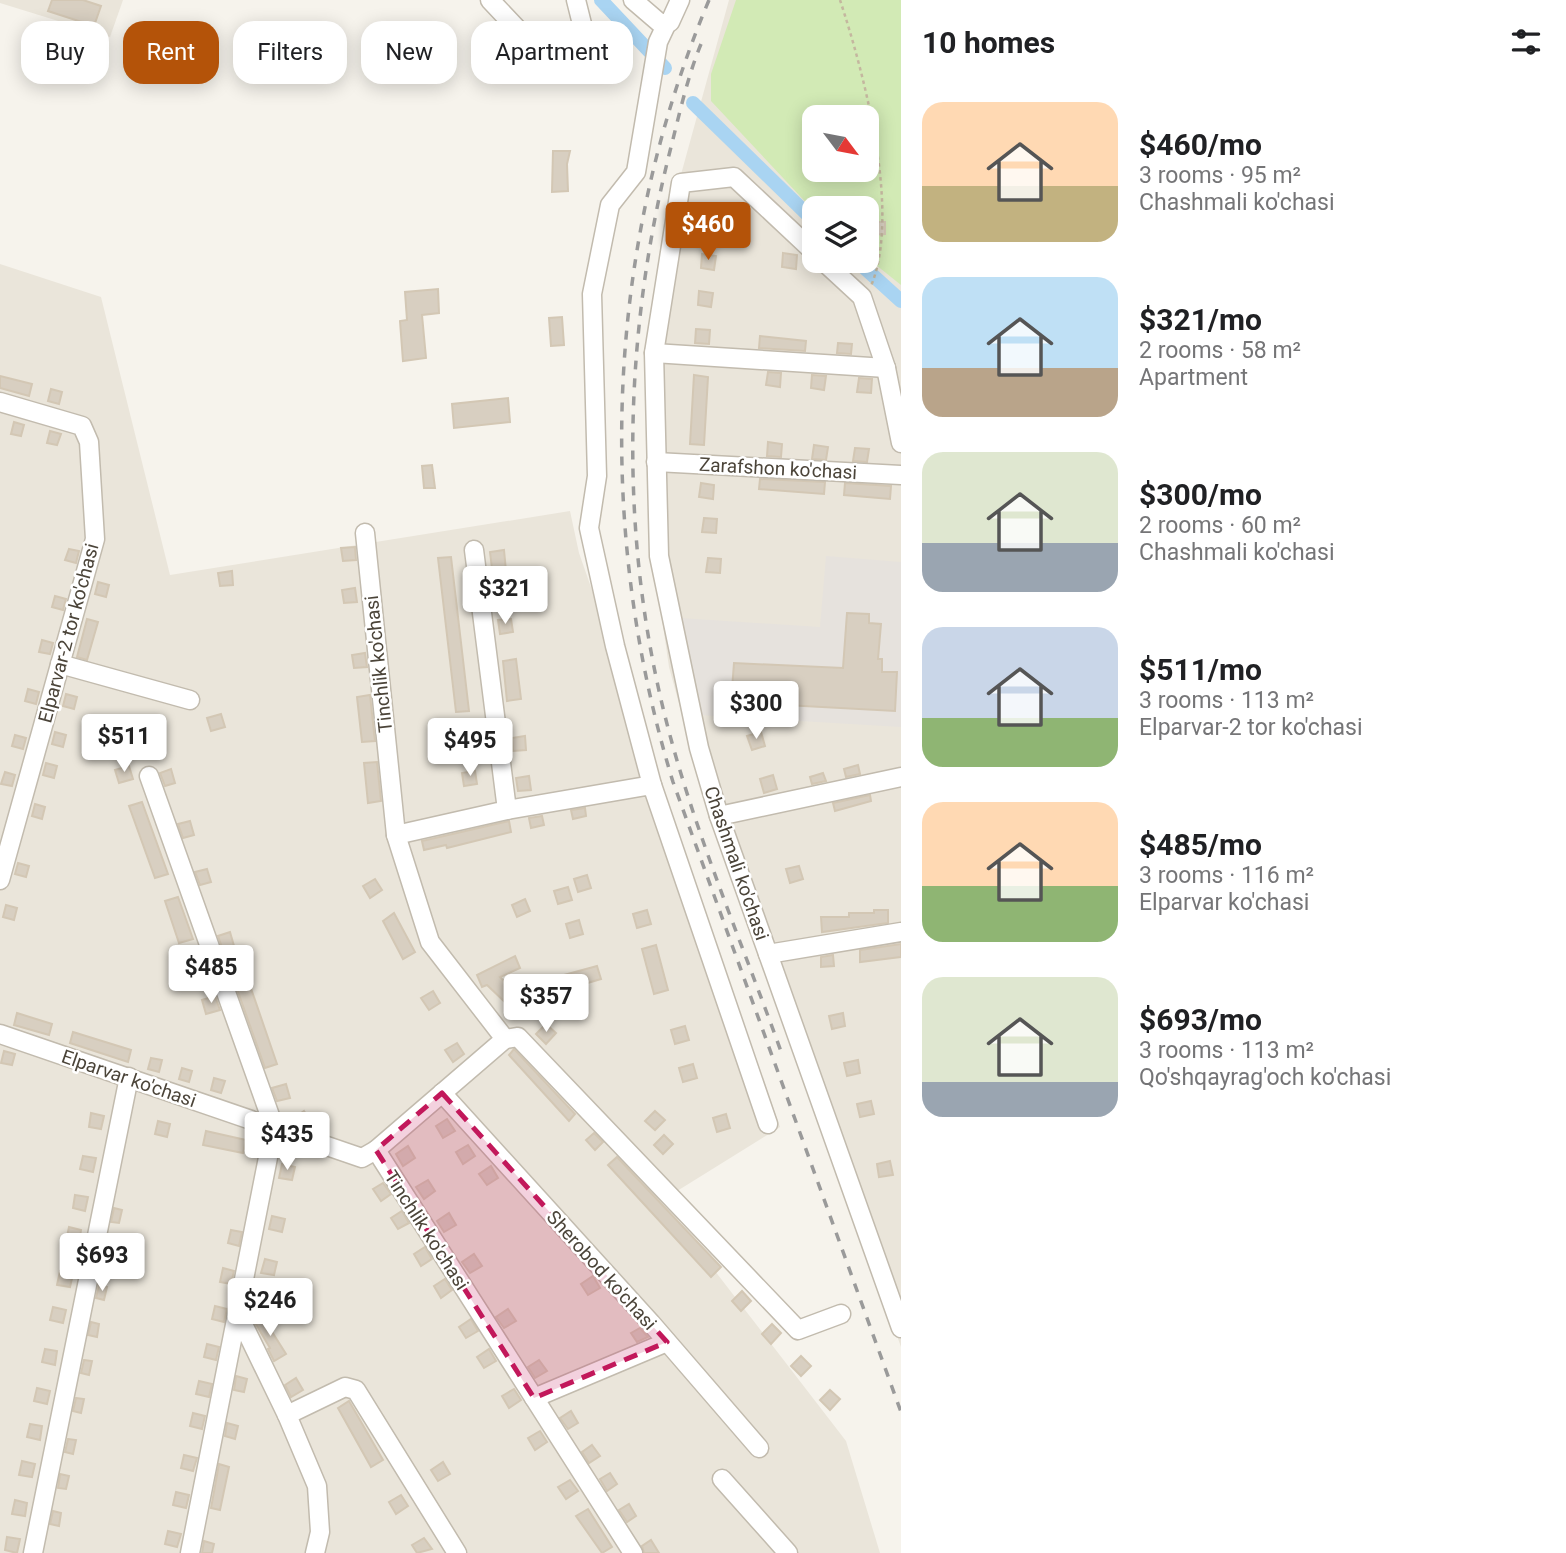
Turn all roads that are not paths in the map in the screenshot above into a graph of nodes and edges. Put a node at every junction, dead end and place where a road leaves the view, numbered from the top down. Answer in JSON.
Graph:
{"nodes":[{"id":1,"x":490,"y":0,"type":"edge"},
{"id":2,"x":576,"y":0,"type":"edge"},
{"id":3,"x":632,"y":0,"type":"edge"},
{"id":4,"x":680,"y":0,"type":"edge"},
{"id":5,"x":667,"y":23,"type":"junction"},
{"id":6,"x":802,"y":241,"type":"edge"},
{"id":7,"x":836,"y":273,"type":"edge"},
{"id":8,"x":654,"y":352,"type":"junction"},
{"id":9,"x":886,"y":368,"type":"junction"},
{"id":10,"x":0,"y":402,"type":"edge"},
{"id":11,"x":901,"y":443,"type":"edge"},
{"id":12,"x":656,"y":462,"type":"junction"},
{"id":13,"x":901,"y":475,"type":"edge"},
{"id":14,"x":365,"y":533,"type":"dead end"},
{"id":15,"x":474,"y":550,"type":"dead end"},
{"id":16,"x":60,"y":664,"type":"junction"},
{"id":17,"x":190,"y":701,"type":"dead end"},
{"id":18,"x":149,"y":776,"type":"dead end"},
{"id":19,"x":901,"y":776,"type":"edge"},
{"id":20,"x":652,"y":785,"type":"junction"},
{"id":21,"x":507,"y":810,"type":"junction"},
{"id":22,"x":719,"y":816,"type":"junction"},
{"id":23,"x":396,"y":835,"type":"junction"},
{"id":24,"x":0,"y":880,"type":"edge"},
{"id":25,"x":901,"y":932,"type":"edge"},
{"id":26,"x":768,"y":954,"type":"junction"},
{"id":27,"x":0,"y":1034,"type":"edge"},
{"id":28,"x":505,"y":1039,"type":"junction"},
{"id":29,"x":129,"y":1077,"type":"junction"},
{"id":30,"x":442,"y":1093,"type":"junction"},
{"id":31,"x":768,"y":1124,"type":"dead end"},
{"id":32,"x":274,"y":1128,"type":"junction"},
{"id":33,"x":376,"y":1150,"type":"junction"},
{"id":34,"x":841,"y":1314,"type":"dead end"},
{"id":35,"x":239,"y":1316,"type":"junction"},
{"id":36,"x":901,"y":1328,"type":"edge"},
{"id":37,"x":667,"y":1342,"type":"junction"},
{"id":38,"x":534,"y":1398,"type":"junction"},
{"id":39,"x":287,"y":1415,"type":"junction"},
{"id":40,"x":759,"y":1448,"type":"dead end"},
{"id":41,"x":722,"y":1479,"type":"dead end"},
{"id":42,"x":33,"y":1553,"type":"edge"},
{"id":43,"x":190,"y":1553,"type":"edge"},
{"id":44,"x":315,"y":1553,"type":"edge"},
{"id":45,"x":457,"y":1553,"type":"edge"},
{"id":46,"x":633,"y":1553,"type":"edge"},
{"id":47,"x":788,"y":1553,"type":"edge"}],
"edges":[{"from":1,"to":2,"type":"street"},
{"from":3,"to":5,"type":"street"},
{"from":4,"to":5,"type":"street"},
{"from":5,"to":20,"type":"street"},
{"from":6,"to":8,"type":"street","name":"Chashmali ko'chasi"},
{"from":7,"to":9,"type":"street"},
{"from":8,"to":9,"type":"street"},
{"from":8,"to":12,"type":"street","name":"Chashmali ko'chasi"},
{"from":9,"to":11,"type":"street"},
{"from":10,"to":16,"type":"street","name":"Elparvar-2 tor ko'chasi"},
{"from":12,"to":13,"type":"street","name":"Zarafshon ko'chasi"},
{"from":12,"to":22,"type":"street","name":"Chashmali ko'chasi"},
{"from":14,"to":23,"type":"street","name":"Tinchlik ko'chasi"},
{"from":15,"to":21,"type":"street"},
{"from":16,"to":17,"type":"street"},
{"from":16,"to":24,"type":"street","name":"Elparvar-2 tor ko'chasi"},
{"from":18,"to":32,"type":"street"},
{"from":19,"to":22,"type":"street"},
{"from":20,"to":21,"type":"street"},
{"from":20,"to":31,"type":"street"},
{"from":21,"to":23,"type":"street"},
{"from":22,"to":26,"type":"street","name":"Chashmali ko'chasi"},
{"from":23,"to":28,"type":"street","name":"Tinchlik ko'chasi"},
{"from":25,"to":26,"type":"street"},
{"from":26,"to":36,"type":"street","name":"Chashmali ko'chasi"},
{"from":27,"to":29,"type":"street","name":"Elparvar ko'chasi"},
{"from":28,"to":30,"type":"street","name":"Tinchlik ko'chasi"},
{"from":28,"to":34,"type":"street"},
{"from":29,"to":32,"type":"street","name":"Elparvar ko'chasi"},
{"from":29,"to":42,"type":"street"},
{"from":30,"to":33,"type":"street","name":"Tinchlik ko'chasi"},
{"from":30,"to":37,"type":"street","name":"Sherobod ko'chasi"},
{"from":32,"to":33,"type":"street","name":"Elparvar ko'chasi"},
{"from":32,"to":35,"type":"street"},
{"from":33,"to":38,"type":"street","name":"Tinchlik ko'chasi"},
{"from":35,"to":39,"type":"street"},
{"from":35,"to":43,"type":"street"},
{"from":37,"to":38,"type":"street"},
{"from":37,"to":40,"type":"street","name":"Sherobod ko'chasi"},
{"from":38,"to":46,"type":"street","name":"Tinchlik ko'chasi"},
{"from":39,"to":44,"type":"street"},
{"from":39,"to":45,"type":"street"},
{"from":41,"to":47,"type":"street"}]}
